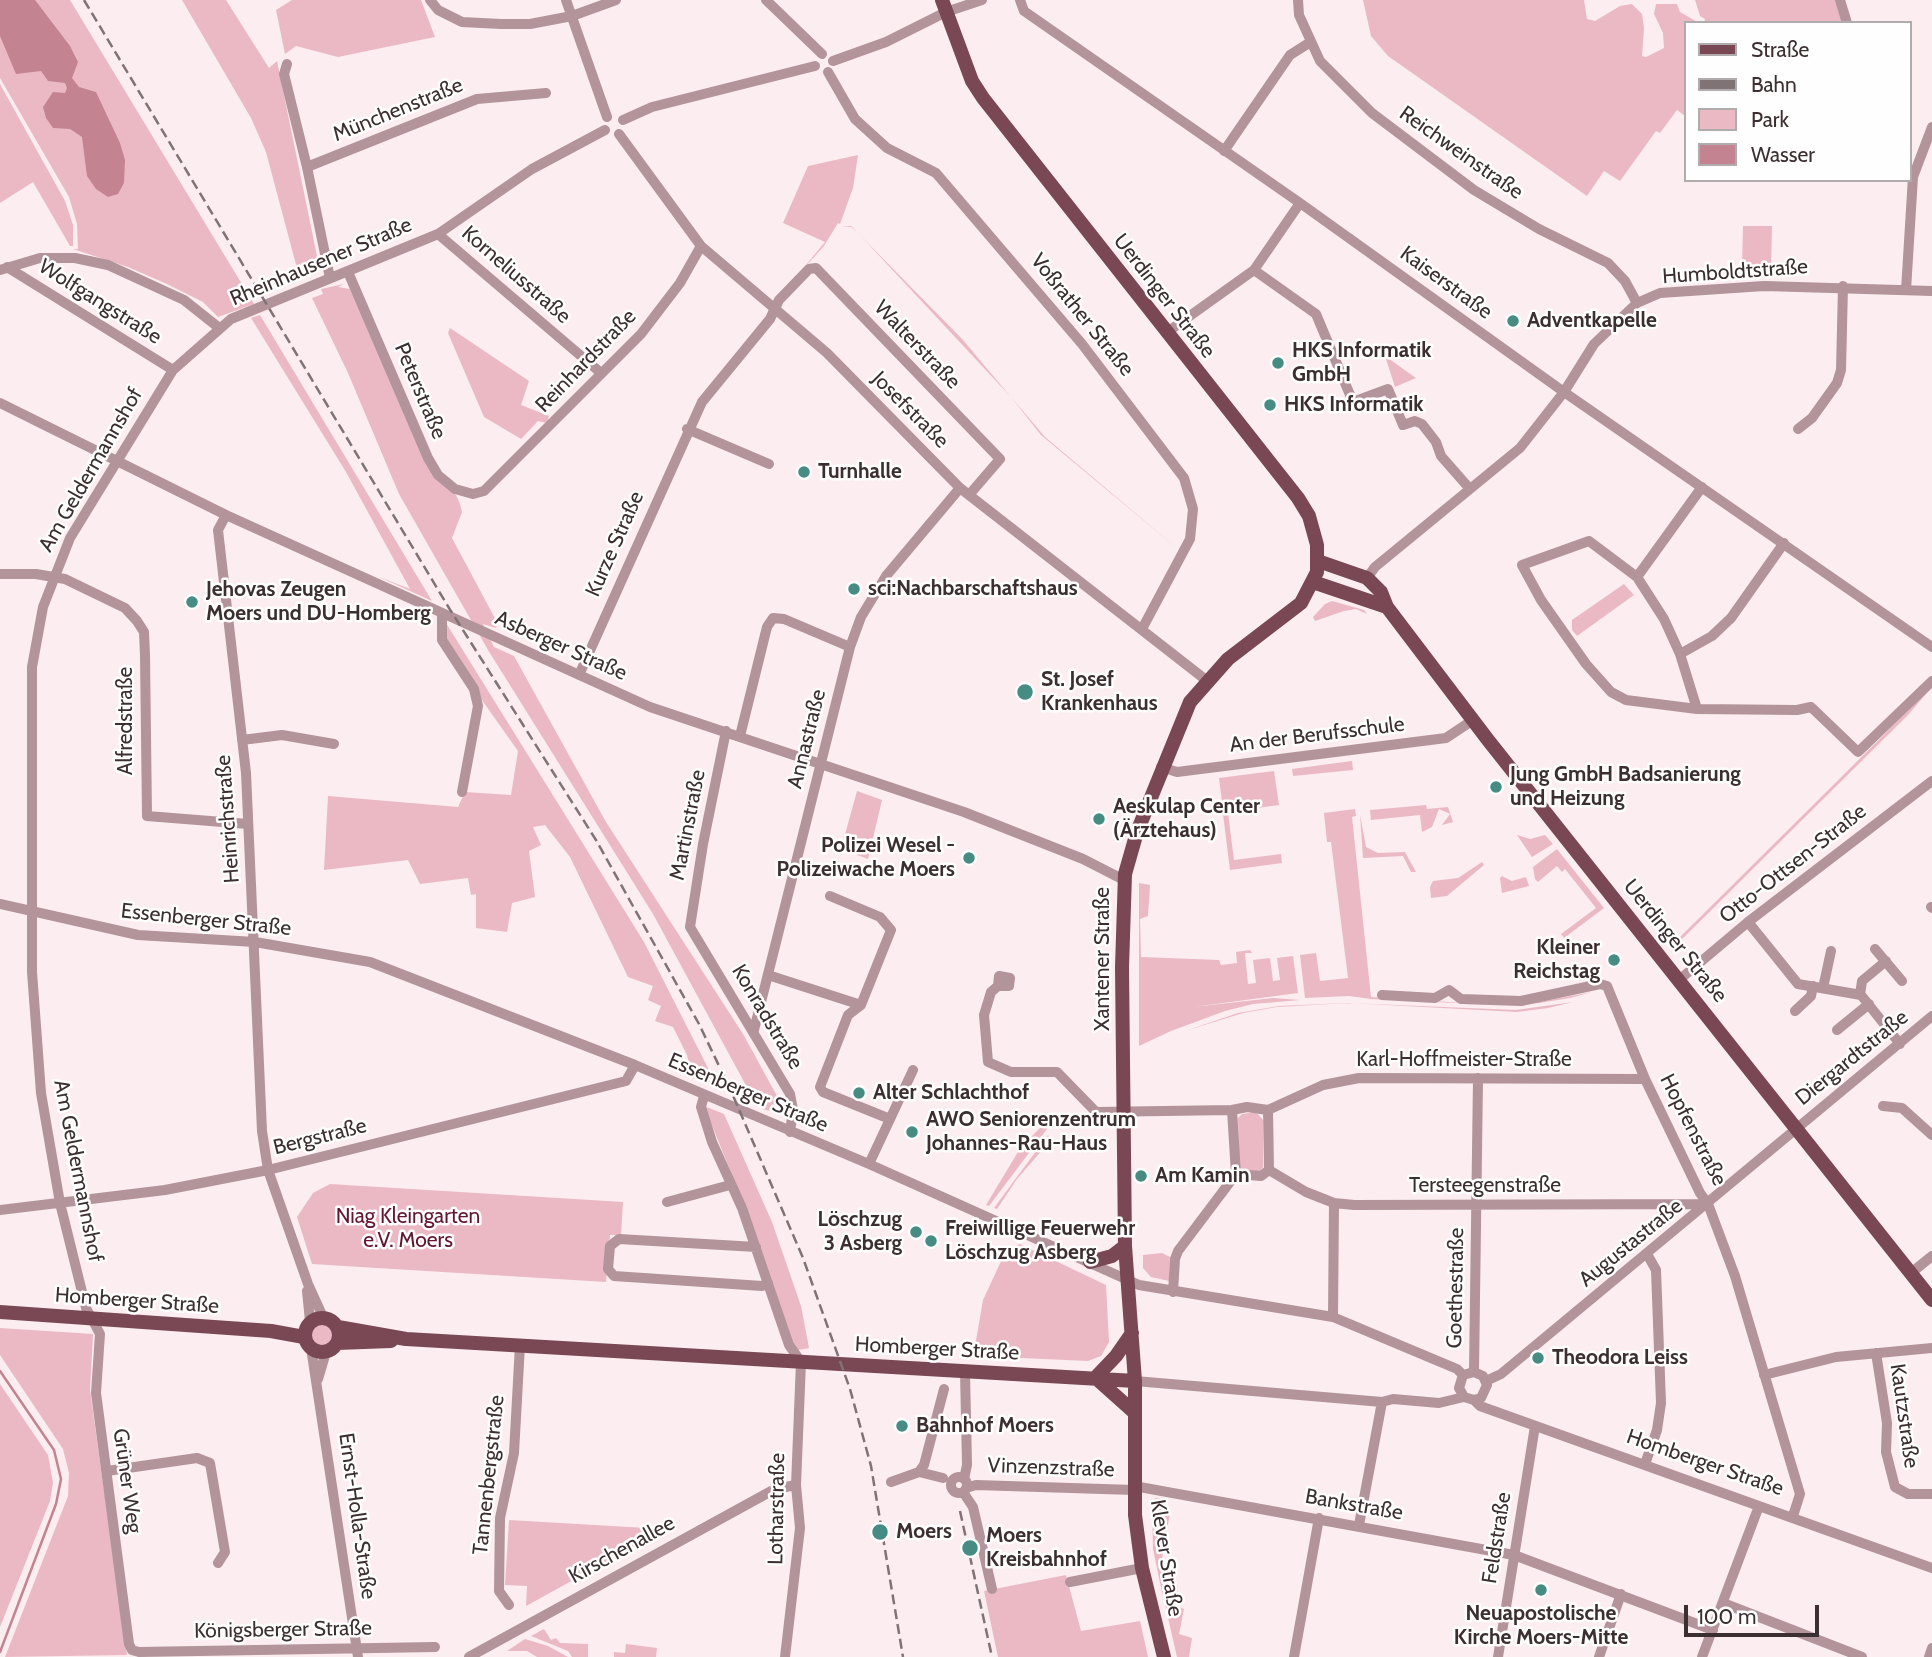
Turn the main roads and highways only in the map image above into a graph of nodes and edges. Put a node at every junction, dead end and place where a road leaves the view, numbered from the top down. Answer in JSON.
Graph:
{"nodes":[{"id":1,"x":944,"y":6,"type":"edge"},
{"id":2,"x":1318,"y":561,"type":"junction"},
{"id":3,"x":1367,"y":578,"type":"junction"},
{"id":4,"x":1313,"y":582,"type":"junction"},
{"id":5,"x":1364,"y":598,"type":"junction"},
{"id":6,"x":1387,"y":607,"type":"junction"},
{"id":7,"x":1125,"y":1246,"type":"junction"},
{"id":8,"x":1090,"y":1262,"type":"road end"},
{"id":9,"x":1932,"y":1300,"type":"edge"},
{"id":10,"x":0,"y":1312,"type":"edge"},
{"id":11,"x":1132,"y":1334,"type":"junction"},
{"id":12,"x":317,"y":1335,"type":"junction"},
{"id":13,"x":406,"y":1339,"type":"junction"},
{"id":14,"x":1095,"y":1378,"type":"junction"},
{"id":15,"x":1135,"y":1381,"type":"junction"},
{"id":16,"x":1135,"y":1413,"type":"junction"},
{"id":17,"x":1164,"y":1657,"type":"edge"}],
"edges":[{"from":1,"to":2,"type":"main road","name":"Uerdinger Straße"},
{"from":2,"to":3,"type":"main road"},
{"from":2,"to":4,"type":"main road","name":"Xantener Straße"},
{"from":3,"to":5,"type":"main road"},
{"from":3,"to":6,"type":"main road","name":"Uerdinger Straße"},
{"from":4,"to":5,"type":"main road"},
{"from":4,"to":7,"type":"main road","name":"Xantener Straße"},
{"from":5,"to":6,"type":"main road"},
{"from":6,"to":9,"type":"main road","name":"Uerdinger Straße"},
{"from":7,"to":8,"type":"main road"},
{"from":7,"to":11,"type":"main road","name":"Xantener Straße"},
{"from":10,"to":12,"type":"main road","name":"Homberger Straße"},
{"from":11,"to":14,"type":"main road"},
{"from":11,"to":15,"type":"main road","name":"Xantener Straße"},
{"from":12,"to":13,"type":"main road","name":"Homberger Straße"},
{"from":12,"to":13,"type":"main road","name":"Homberger Straße"},
{"from":13,"to":14,"type":"main road","name":"Homberger Straße"},
{"from":14,"to":15,"type":"main road","name":"Homberger Straße"},
{"from":14,"to":16,"type":"main road"},
{"from":15,"to":16,"type":"main road","name":"Klever Straße"},
{"from":16,"to":17,"type":"main road","name":"Klever Straße"}]}
